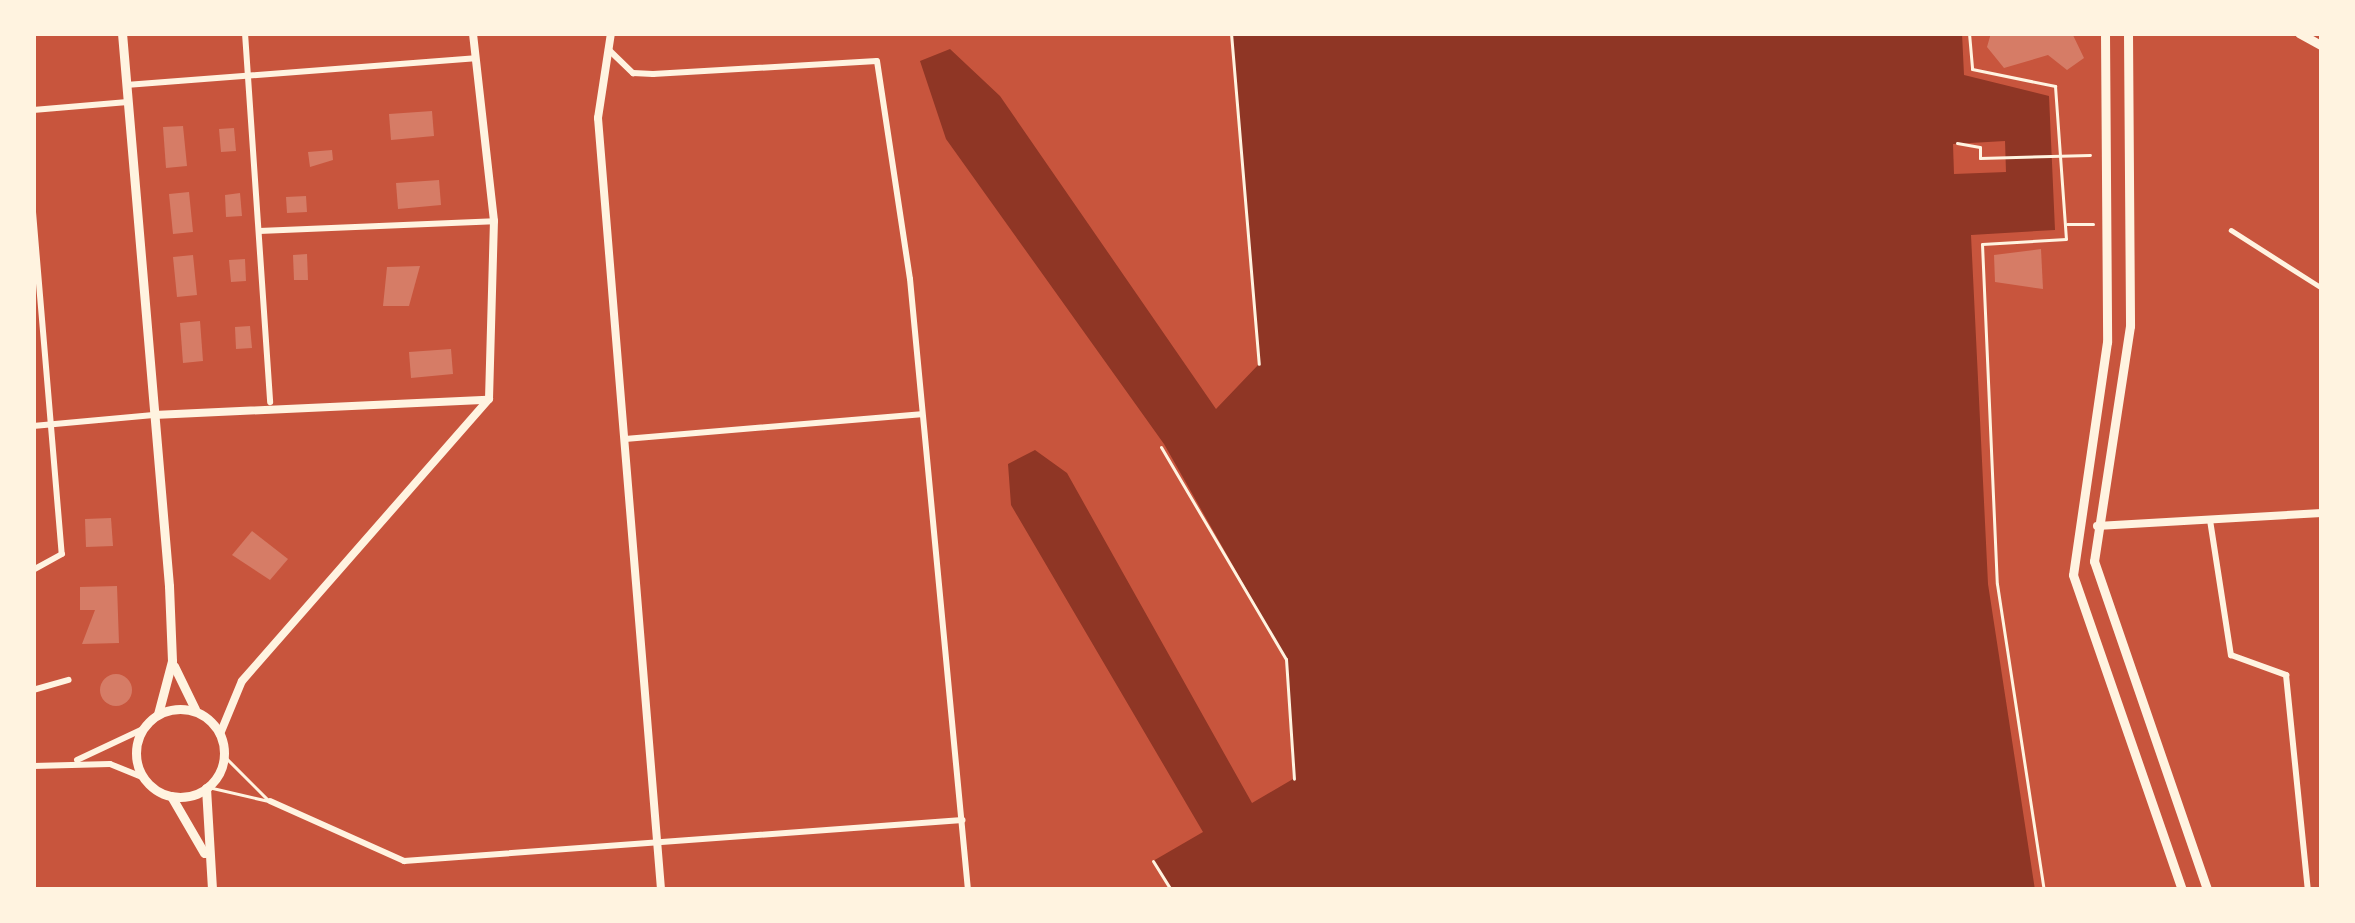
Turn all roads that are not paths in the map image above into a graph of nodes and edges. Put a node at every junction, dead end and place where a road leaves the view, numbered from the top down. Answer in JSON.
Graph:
{"nodes":[{"id":1,"x":122,"y":33,"type":"edge"},
{"id":2,"x":245,"y":33,"type":"edge"},
{"id":3,"x":473,"y":33,"type":"edge"},
{"id":4,"x":610,"y":33,"type":"edge"},
{"id":5,"x":2105,"y":33,"type":"edge"},
{"id":6,"x":2128,"y":33,"type":"edge"},
{"id":7,"x":2299,"y":33,"type":"edge"},
{"id":8,"x":2322,"y":46,"type":"edge"},
{"id":9,"x":605,"y":47,"type":"junction"},
{"id":10,"x":476,"y":58,"type":"junction"},
{"id":11,"x":249,"y":76,"type":"junction"},
{"id":12,"x":126,"y":85,"type":"junction"},
{"id":13,"x":128,"y":102,"type":"junction"},
{"id":14,"x":33,"y":110,"type":"edge"},
{"id":15,"x":33,"y":212,"type":"edge"},
{"id":16,"x":494,"y":221,"type":"junction"},
{"id":17,"x":2231,"y":230,"type":"dead end"},
{"id":18,"x":259,"y":232,"type":"junction"},
{"id":19,"x":2322,"y":288,"type":"edge"},
{"id":20,"x":489,"y":399,"type":"junction"},
{"id":21,"x":270,"y":402,"type":"junction"},
{"id":22,"x":921,"y":414,"type":"junction"},
{"id":23,"x":154,"y":415,"type":"junction"},
{"id":24,"x":51,"y":424,"type":"junction"},
{"id":25,"x":33,"y":426,"type":"edge"},
{"id":26,"x":626,"y":439,"type":"junction"},
{"id":27,"x":2322,"y":513,"type":"edge"},
{"id":28,"x":2210,"y":520,"type":"junction"},
{"id":29,"x":2096,"y":526,"type":"junction"},
{"id":30,"x":2073,"y":527,"type":"junction"},
{"id":31,"x":33,"y":570,"type":"edge"},
{"id":32,"x":172,"y":661,"type":"junction"},
{"id":33,"x":69,"y":680,"type":"dead end"},
{"id":34,"x":33,"y":691,"type":"edge"},
{"id":35,"x":198,"y":712,"type":"junction"},
{"id":36,"x":158,"y":715,"type":"junction"},
{"id":37,"x":143,"y":729,"type":"junction"},
{"id":38,"x":220,"y":734,"type":"junction"},
{"id":39,"x":224,"y":756,"type":"junction"},
{"id":40,"x":65,"y":763,"type":"junction"},
{"id":41,"x":33,"y":766,"type":"edge"},
{"id":42,"x":143,"y":777,"type":"junction"},
{"id":43,"x":207,"y":788,"type":"junction"},
{"id":44,"x":171,"y":796,"type":"junction"},
{"id":45,"x":270,"y":801,"type":"junction"},
{"id":46,"x":962,"y":820,"type":"junction"},
{"id":47,"x":662,"y":840,"type":"junction"},
{"id":48,"x":206,"y":858,"type":"junction"},
{"id":49,"x":212,"y":890,"type":"edge"},
{"id":50,"x":662,"y":890,"type":"edge"},
{"id":51,"x":968,"y":890,"type":"edge"},
{"id":52,"x":2182,"y":890,"type":"edge"},
{"id":53,"x":2207,"y":890,"type":"edge"},
{"id":54,"x":2308,"y":890,"type":"edge"}],
"edges":[{"from":1,"to":12,"type":"main road"},
{"from":2,"to":11,"type":"street"},
{"from":3,"to":10,"type":"street"},
{"from":4,"to":9,"type":"street"},
{"from":5,"to":30,"type":"main road"},
{"from":6,"to":29,"type":"main road"},
{"from":7,"to":8,"type":"main road"},
{"from":9,"to":22,"type":"street"},
{"from":9,"to":26,"type":"street"},
{"from":10,"to":11,"type":"street"},
{"from":10,"to":16,"type":"street"},
{"from":11,"to":12,"type":"street"},
{"from":11,"to":18,"type":"street"},
{"from":12,"to":13,"type":"main road"},
{"from":13,"to":14,"type":"street"},
{"from":13,"to":23,"type":"main road"},
{"from":15,"to":24,"type":"street"},
{"from":16,"to":18,"type":"street"},
{"from":16,"to":20,"type":"street"},
{"from":17,"to":19,"type":"street"},
{"from":18,"to":21,"type":"street"},
{"from":20,"to":21,"type":"street"},
{"from":20,"to":38,"type":"street"},
{"from":21,"to":23,"type":"street"},
{"from":22,"to":26,"type":"street"},
{"from":22,"to":46,"type":"street"},
{"from":23,"to":24,"type":"street"},
{"from":23,"to":32,"type":"main road"},
{"from":24,"to":25,"type":"street"},
{"from":24,"to":31,"type":"street"},
{"from":26,"to":47,"type":"street"},
{"from":27,"to":28,"type":"street"},
{"from":28,"to":29,"type":"street"},
{"from":28,"to":54,"type":"street"},
{"from":29,"to":30,"type":"main road"},
{"from":29,"to":53,"type":"main road"},
{"from":30,"to":52,"type":"main road"},
{"from":32,"to":35,"type":"main road"},
{"from":32,"to":36,"type":"main road"},
{"from":33,"to":34,"type":"street"},
{"from":35,"to":36,"type":"main road"},
{"from":35,"to":38,"type":"main road"},
{"from":36,"to":37,"type":"main road"},
{"from":37,"to":40,"type":"street"},
{"from":37,"to":42,"type":"main road"},
{"from":38,"to":39,"type":"main road"},
{"from":39,"to":43,"type":"main road"},
{"from":39,"to":45,"type":"lane"},
{"from":40,"to":41,"type":"street"},
{"from":40,"to":42,"type":"street"},
{"from":42,"to":44,"type":"main road"},
{"from":43,"to":44,"type":"main road"},
{"from":43,"to":45,"type":"lane"},
{"from":43,"to":48,"type":"main road"},
{"from":44,"to":48,"type":"main road"},
{"from":45,"to":47,"type":"street"},
{"from":46,"to":47,"type":"street"},
{"from":46,"to":51,"type":"street"},
{"from":47,"to":50,"type":"street"},
{"from":48,"to":49,"type":"main road"}]}
